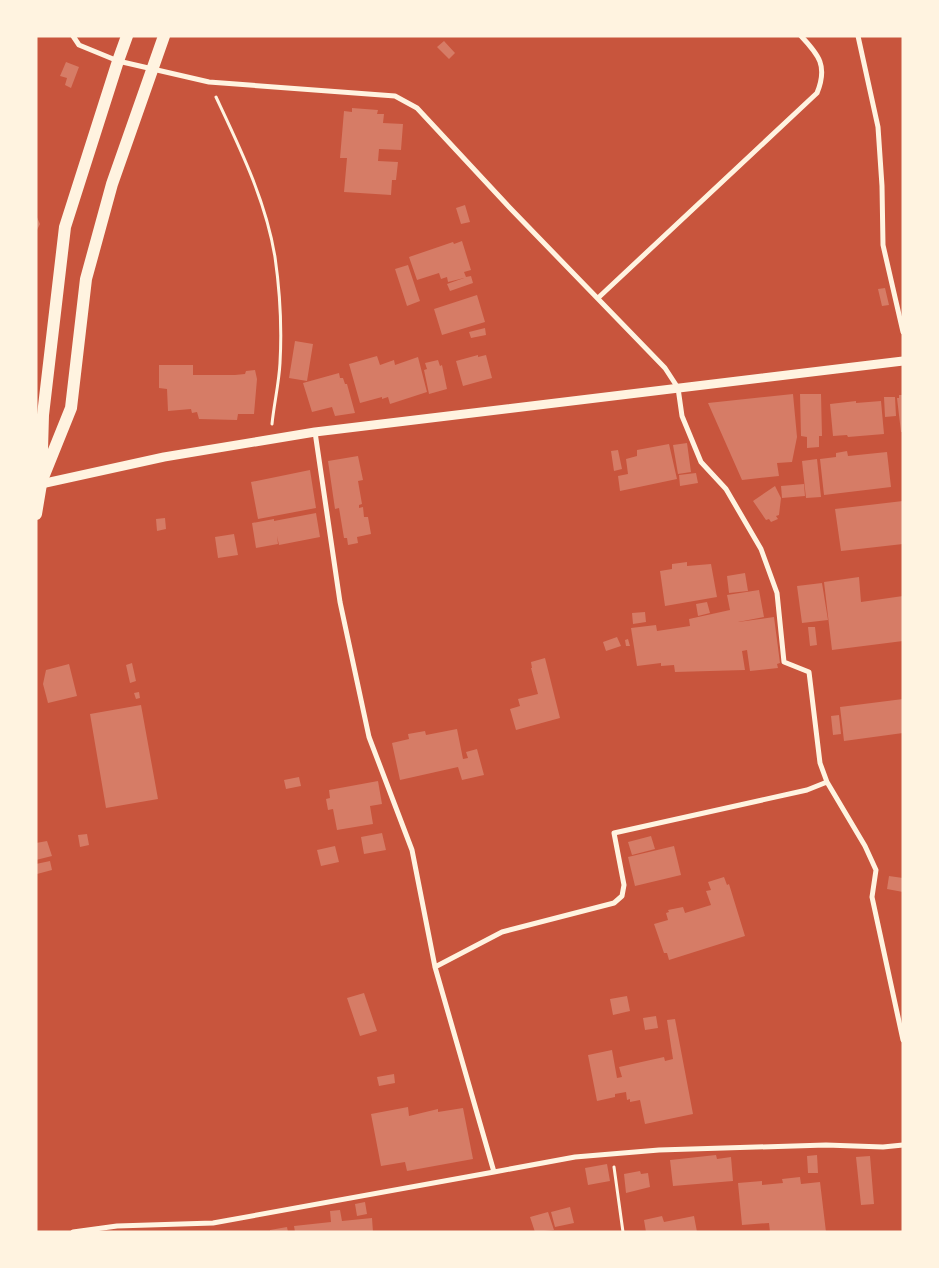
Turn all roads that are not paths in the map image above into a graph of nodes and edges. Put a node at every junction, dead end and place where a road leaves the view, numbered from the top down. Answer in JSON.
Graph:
{"nodes":[{"id":1,"x":73,"y":36,"type":"edge"},
{"id":2,"x":127,"y":36,"type":"edge"},
{"id":3,"x":164,"y":36,"type":"edge"},
{"id":4,"x":801,"y":36,"type":"edge"},
{"id":5,"x":858,"y":36,"type":"edge"},
{"id":6,"x":118,"y":61,"type":"junction"},
{"id":7,"x":152,"y":69,"type":"junction"},
{"id":8,"x":598,"y":298,"type":"junction"},
{"id":9,"x":903,"y":332,"type":"edge"},
{"id":10,"x":903,"y":362,"type":"edge"},
{"id":11,"x":678,"y":388,"type":"junction"},
{"id":12,"x":40,"y":402,"type":"edge"},
{"id":13,"x":315,"y":432,"type":"junction"},
{"id":14,"x":41,"y":484,"type":"junction"},
{"id":15,"x":36,"y":514,"type":"edge"},
{"id":16,"x":827,"y":782,"type":"junction"},
{"id":17,"x":435,"y":967,"type":"junction"},
{"id":18,"x":903,"y":1040,"type":"edge"},
{"id":19,"x":903,"y":1145,"type":"edge"},
{"id":20,"x":494,"y":1172,"type":"junction"},
{"id":21,"x":73,"y":1232,"type":"edge"}],
"edges":[{"from":1,"to":6,"type":"street"},
{"from":2,"to":6,"type":"main road"},
{"from":3,"to":7,"type":"main road"},
{"from":4,"to":8,"type":"street"},
{"from":5,"to":9,"type":"street"},
{"from":6,"to":7,"type":"street"},
{"from":6,"to":12,"type":"main road"},
{"from":7,"to":8,"type":"street"},
{"from":7,"to":14,"type":"main road"},
{"from":8,"to":11,"type":"street"},
{"from":10,"to":11,"type":"street"},
{"from":11,"to":13,"type":"street"},
{"from":11,"to":16,"type":"street"},
{"from":12,"to":14,"type":"main road"},
{"from":13,"to":14,"type":"street"},
{"from":13,"to":17,"type":"street"},
{"from":14,"to":15,"type":"main road"},
{"from":16,"to":17,"type":"street"},
{"from":16,"to":18,"type":"street"},
{"from":17,"to":20,"type":"street"},
{"from":19,"to":20,"type":"street"},
{"from":20,"to":21,"type":"street"}]}
